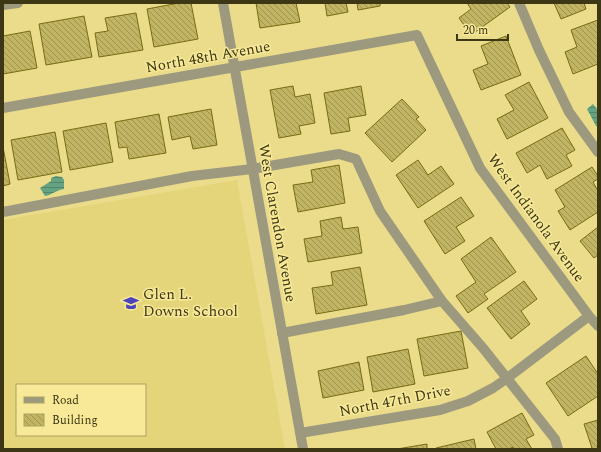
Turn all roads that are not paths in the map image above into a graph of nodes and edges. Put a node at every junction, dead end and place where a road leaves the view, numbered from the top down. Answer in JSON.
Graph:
{"nodes":[{"id":1,"x":18,"y":3,"type":"edge"},
{"id":2,"x":222,"y":3,"type":"edge"},
{"id":3,"x":520,"y":3,"type":"edge"},
{"id":4,"x":3,"y":5,"type":"edge"},
{"id":5,"x":417,"y":35,"type":"joint"},
{"id":6,"x":234,"y":68,"type":"junction"},
{"id":7,"x":3,"y":108,"type":"edge"},
{"id":8,"x":598,"y":152,"type":"edge"},
{"id":9,"x":252,"y":169,"type":"junction"},
{"id":10,"x":3,"y":212,"type":"edge"},
{"id":11,"x":442,"y":300,"type":"junction"},
{"id":12,"x":589,"y":316,"type":"junction"},
{"id":13,"x":598,"y":326,"type":"edge"},
{"id":14,"x":282,"y":333,"type":"junction"},
{"id":15,"x":506,"y":379,"type":"junction"},
{"id":16,"x":300,"y":433,"type":"junction"},
{"id":17,"x":303,"y":449,"type":"edge"},
{"id":18,"x":558,"y":449,"type":"edge"}],
"edges":[{"from":1,"to":4,"type":"street"},
{"from":2,"to":6,"type":"street","name":"West Clarendon Avenue"},
{"from":3,"to":8,"type":"street"},
{"from":5,"to":6,"type":"street","name":"North 48th Avenue"},
{"from":5,"to":12,"type":"street","name":"West Indianola Avenue"},
{"from":6,"to":7,"type":"street","name":"North 48th Avenue"},
{"from":6,"to":9,"type":"street","name":"West Clarendon Avenue"},
{"from":9,"to":10,"type":"street"},
{"from":9,"to":11,"type":"street"},
{"from":9,"to":14,"type":"street","name":"West Clarendon Avenue"},
{"from":11,"to":14,"type":"street"},
{"from":11,"to":15,"type":"street"},
{"from":12,"to":13,"type":"street","name":"West Indianola Avenue"},
{"from":12,"to":15,"type":"street","name":"North 47th Drive"},
{"from":14,"to":16,"type":"street","name":"West Clarendon Avenue"},
{"from":15,"to":16,"type":"street","name":"North 47th Drive"},
{"from":15,"to":18,"type":"street"},
{"from":16,"to":17,"type":"street","name":"West Clarendon Avenue"}]}
